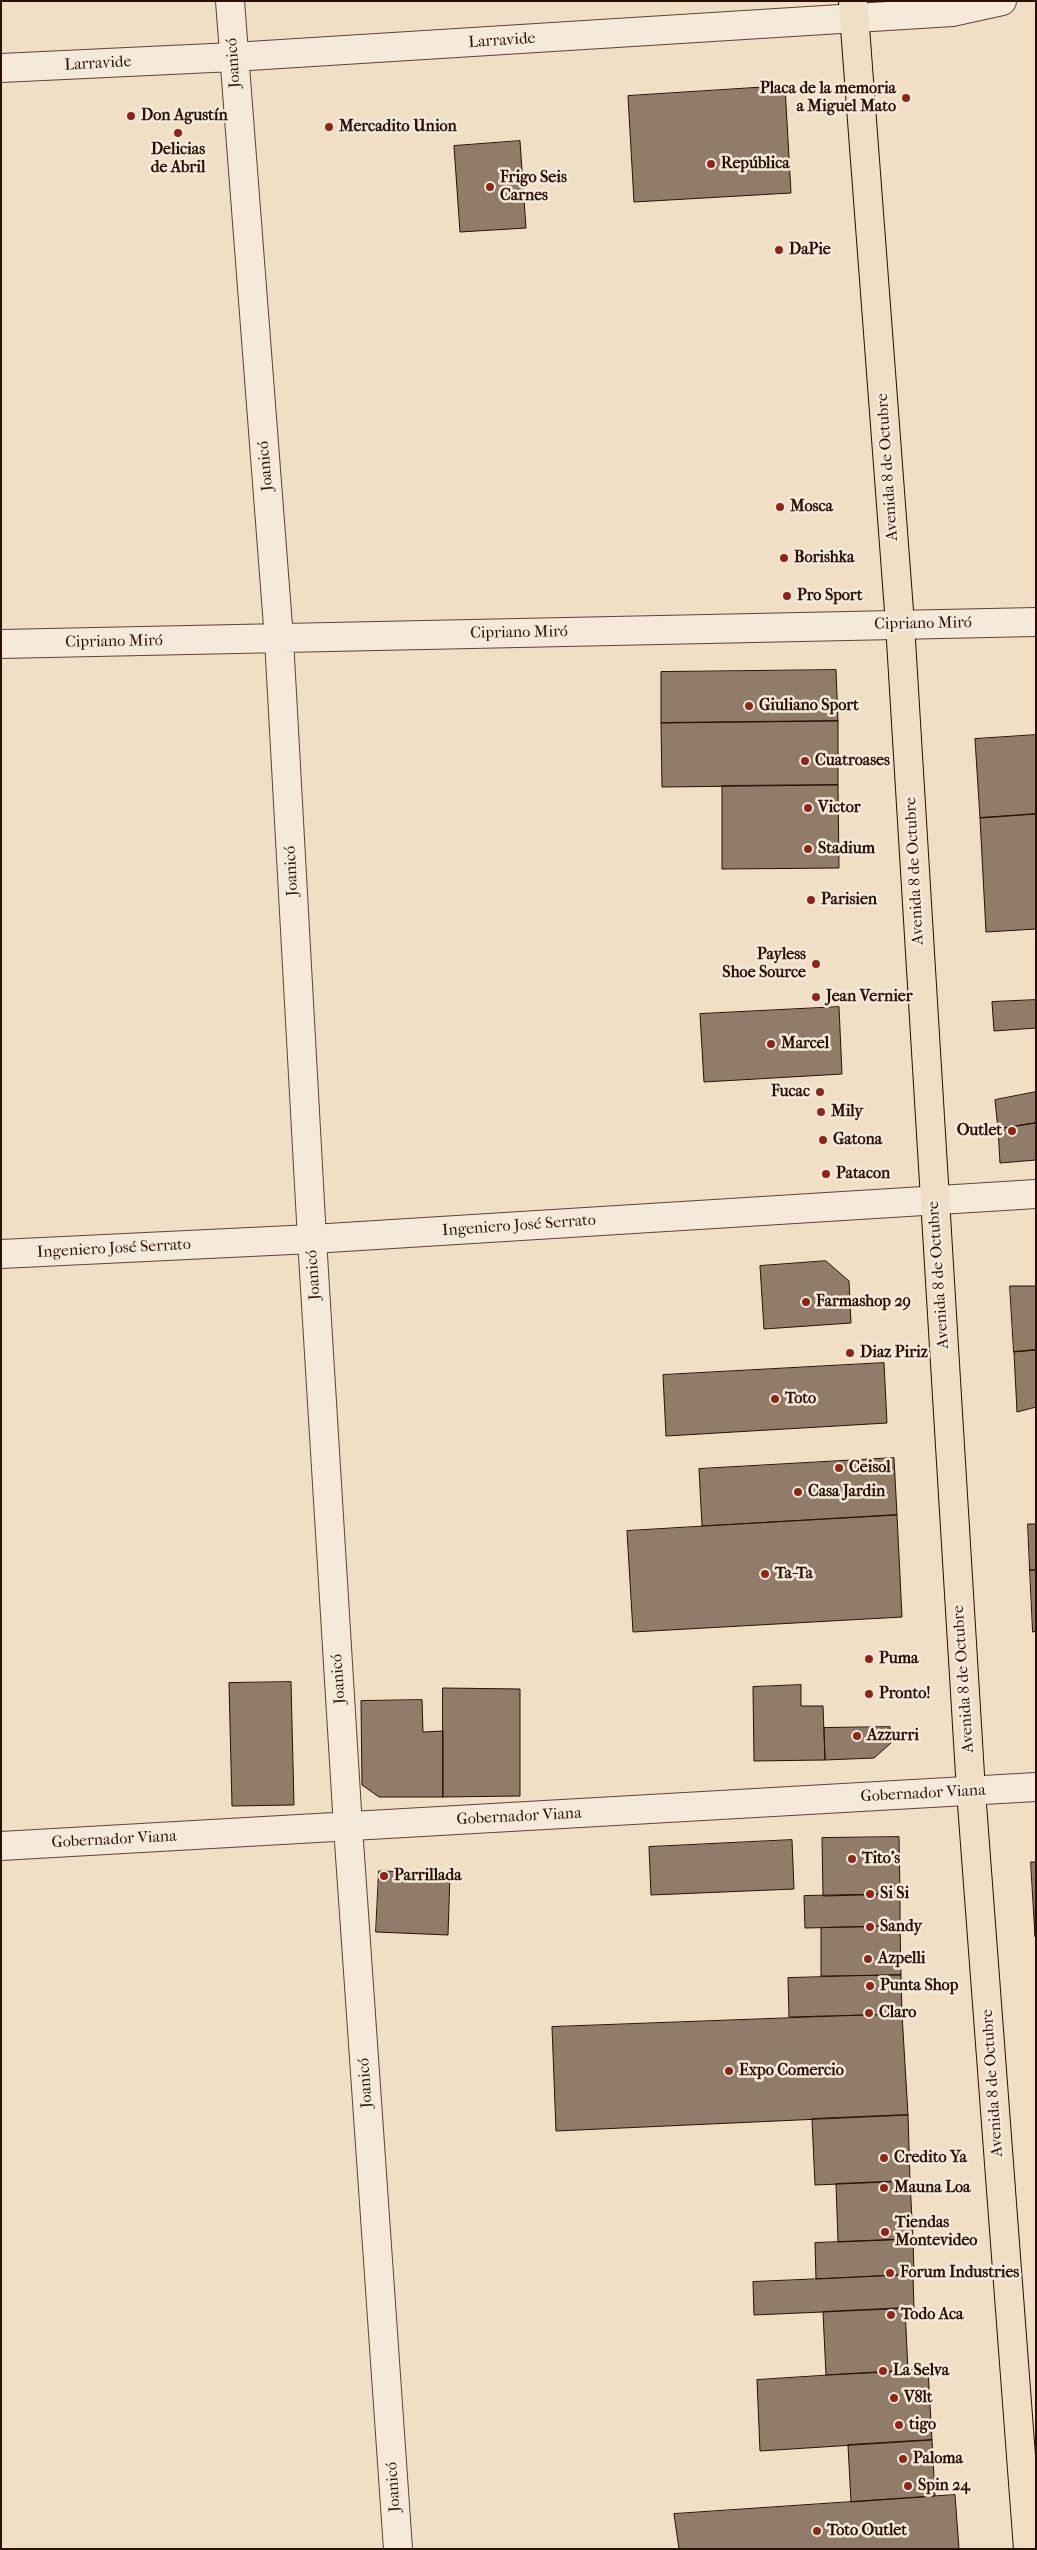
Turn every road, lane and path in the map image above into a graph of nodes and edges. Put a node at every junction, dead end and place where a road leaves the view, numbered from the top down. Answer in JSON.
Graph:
{"nodes":[{"id":1,"x":230,"y":1,"type":"edge"},
{"id":2,"x":1002,"y":1,"type":"edge"},
{"id":3,"x":854,"y":10,"type":"edge"},
{"id":4,"x":233,"y":58,"type":"junction"},
{"id":5,"x":1,"y":68,"type":"edge"},
{"id":6,"x":1036,"y":622,"type":"edge"},
{"id":7,"x":900,"y":624,"type":"junction"},
{"id":8,"x":279,"y":639,"type":"junction"},
{"id":9,"x":1,"y":644,"type":"edge"},
{"id":10,"x":1036,"y":1194,"type":"edge"},
{"id":11,"x":934,"y":1200,"type":"junction"},
{"id":12,"x":312,"y":1239,"type":"junction"},
{"id":13,"x":1,"y":1254,"type":"edge"},
{"id":14,"x":1036,"y":1786,"type":"edge"},
{"id":15,"x":971,"y":1791,"type":"junction"},
{"id":16,"x":348,"y":1827,"type":"junction"},
{"id":17,"x":1,"y":1846,"type":"edge"},
{"id":18,"x":398,"y":2549,"type":"edge"},
{"id":19,"x":1028,"y":2549,"type":"edge"}],
"edges":[{"from":1,"to":4,"type":"street","name":"Joanicó"},
{"from":2,"to":3,"type":"street","name":"Larravide"},
{"from":3,"to":4,"type":"street","name":"Larravide"},
{"from":3,"to":7,"type":"main road","name":"Avenida 8 de Octubre"},
{"from":4,"to":5,"type":"street","name":"Larravide"},
{"from":4,"to":8,"type":"street","name":"Joanicó"},
{"from":6,"to":7,"type":"street","name":"Cipriano Miró"},
{"from":7,"to":8,"type":"street","name":"Cipriano Miró"},
{"from":7,"to":11,"type":"main road","name":"Avenida 8 de Octubre"},
{"from":8,"to":9,"type":"street","name":"Cipriano Miró"},
{"from":8,"to":12,"type":"street","name":"Joanicó"},
{"from":10,"to":11,"type":"street","name":"Ingeniero José Serrato"},
{"from":11,"to":12,"type":"street","name":"Ingeniero José Serrato"},
{"from":11,"to":15,"type":"main road","name":"Avenida 8 de Octubre"},
{"from":12,"to":13,"type":"street","name":"Ingeniero José Serrato"},
{"from":12,"to":16,"type":"street","name":"Joanicó"},
{"from":14,"to":15,"type":"street","name":"Gobernador Viana"},
{"from":15,"to":16,"type":"street","name":"Gobernador Viana"},
{"from":15,"to":19,"type":"main road","name":"Avenida 8 de Octubre"},
{"from":16,"to":17,"type":"street","name":"Gobernador Viana"},
{"from":16,"to":18,"type":"street","name":"Joanicó"}]}
